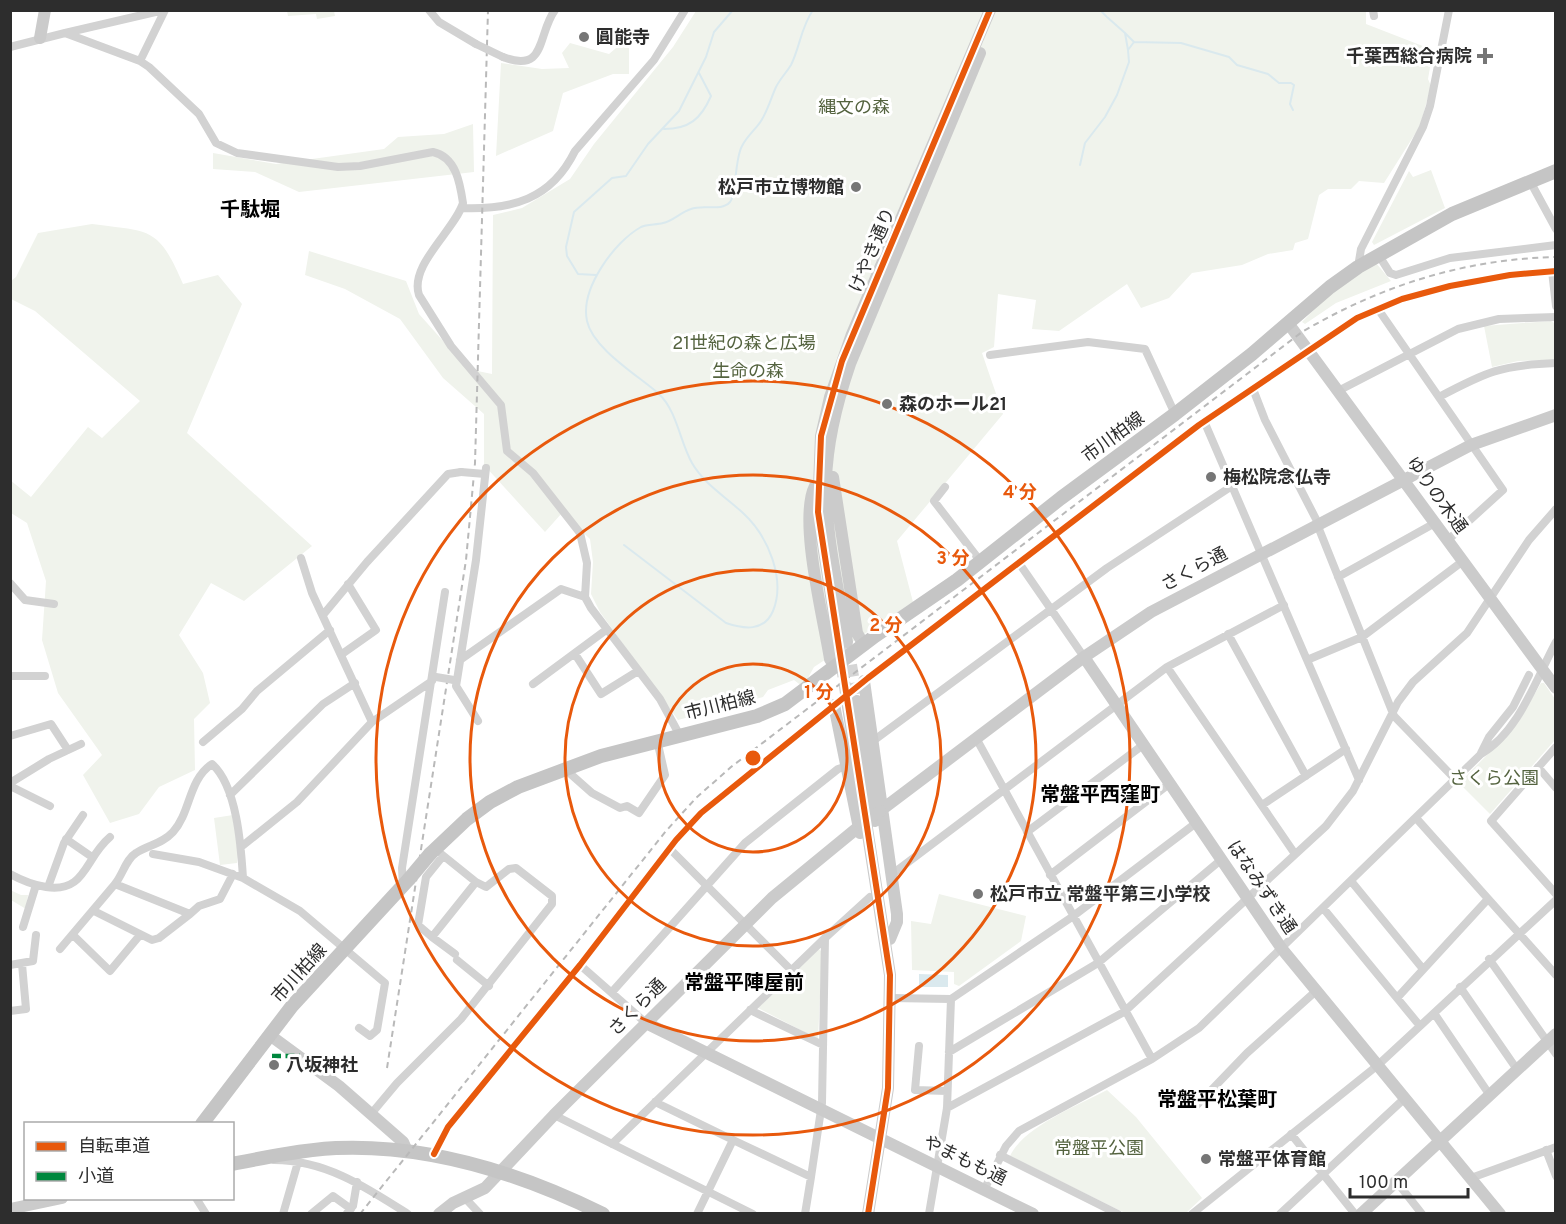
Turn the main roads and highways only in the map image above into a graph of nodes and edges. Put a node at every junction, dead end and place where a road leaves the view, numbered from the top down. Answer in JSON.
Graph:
{"nodes":[{"id":1,"x":1556,"y":171,"type":"edge"},
{"id":2,"x":204,"y":1122,"type":"edge"},
{"id":3,"x":234,"y":1164,"type":"edge"},
{"id":4,"x":603,"y":1214,"type":"edge"}],
"edges":[{"from":1,"to":2,"type":"main road","name":"市川柏線","bridge":true},
{"from":3,"to":4,"type":"main road"}]}
